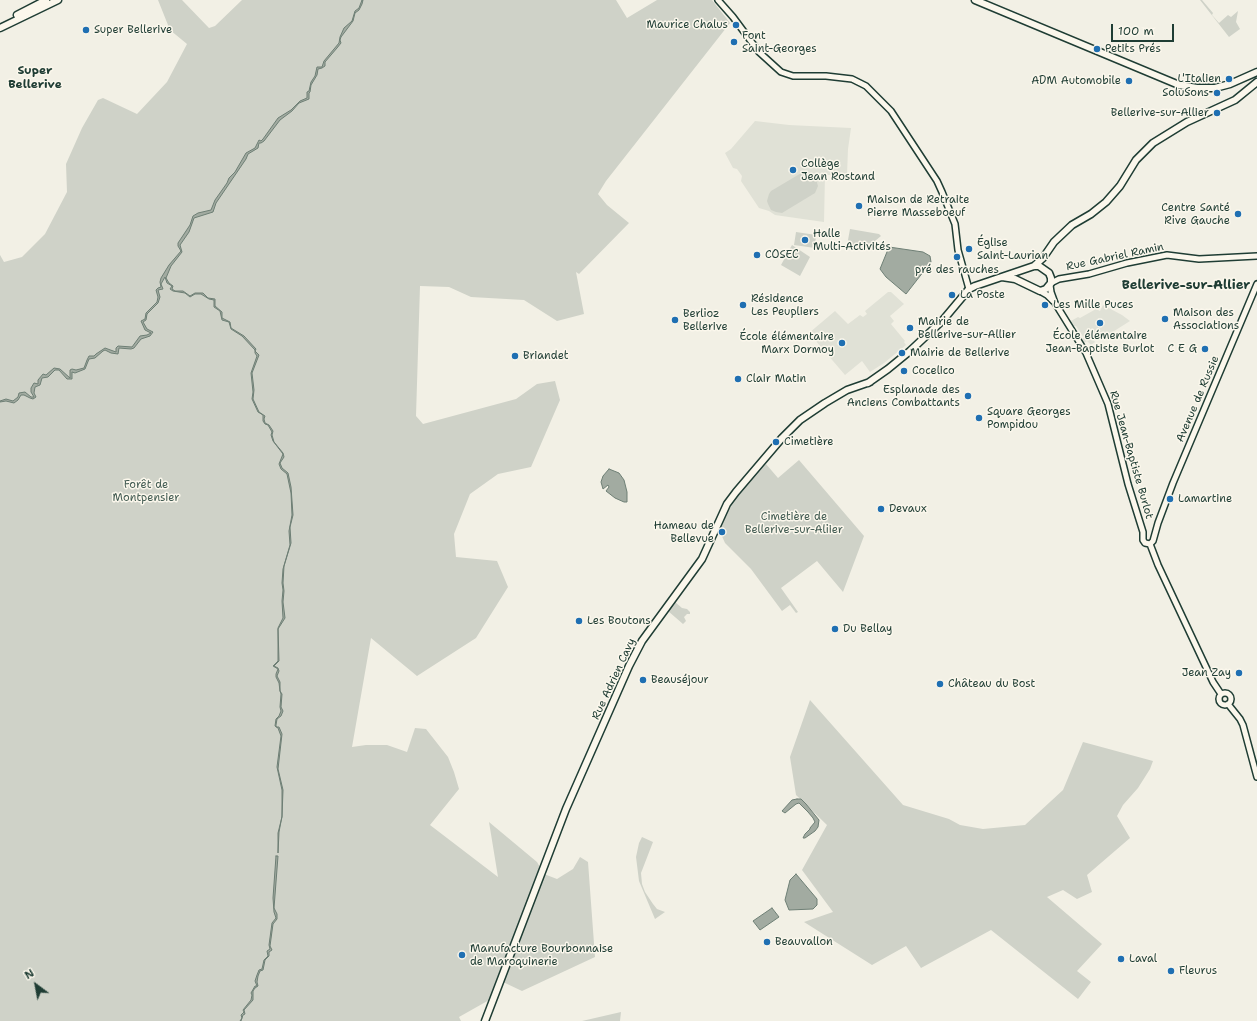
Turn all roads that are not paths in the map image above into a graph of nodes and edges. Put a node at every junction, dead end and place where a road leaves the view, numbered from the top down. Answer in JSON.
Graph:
{"nodes":[{"id":1,"x":46,"y":0,"type":"edge"},
{"id":2,"x":58,"y":0,"type":"edge"},
{"id":3,"x":718,"y":0,"type":"edge"},
{"id":4,"x":975,"y":0,"type":"edge"},
{"id":5,"x":0,"y":24,"type":"edge"},
{"id":6,"x":0,"y":28,"type":"edge"},
{"id":7,"x":1257,"y":72,"type":"edge"},
{"id":8,"x":1257,"y":76,"type":"edge"},
{"id":9,"x":1248,"y":77,"type":"junction"},
{"id":10,"x":1257,"y":82,"type":"edge"},
{"id":11,"x":1257,"y":256,"type":"edge"},
{"id":12,"x":1034,"y":266,"type":"junction"},
{"id":13,"x":1027,"y":268,"type":"junction"},
{"id":14,"x":1002,"y":277,"type":"junction"},
{"id":15,"x":1050,"y":284,"type":"junction"},
{"id":16,"x":1257,"y":284,"type":"edge"},
{"id":17,"x":1027,"y":285,"type":"junction"},
{"id":18,"x":969,"y":289,"type":"junction"},
{"id":19,"x":1040,"y":291,"type":"junction"},
{"id":20,"x":1056,"y":303,"type":"junction"},
{"id":21,"x":1148,"y":535,"type":"junction"},
{"id":22,"x":1150,"y":544,"type":"junction"},
{"id":23,"x":1221,"y":694,"type":"junction"},
{"id":24,"x":1228,"y":704,"type":"junction"},
{"id":25,"x":1257,"y":777,"type":"edge"},
{"id":26,"x":485,"y":1021,"type":"edge"}],
"edges":[{"from":1,"to":5,"type":"main road"},
{"from":2,"to":6,"type":"main road"},
{"from":3,"to":18,"type":"street"},
{"from":4,"to":9,"type":"main road"},
{"from":7,"to":9,"type":"main road"},
{"from":8,"to":9,"type":"main road"},
{"from":10,"to":12,"type":"main road"},
{"from":11,"to":15,"type":"street","name":"Rue Gabriel Ramin"},
{"from":12,"to":13,"type":"main road"},
{"from":12,"to":15,"type":"main road"},
{"from":13,"to":14,"type":"main road"},
{"from":13,"to":17,"type":"main road"},
{"from":14,"to":17,"type":"main road"},
{"from":14,"to":18,"type":"main road"},
{"from":15,"to":19,"type":"main road"},
{"from":15,"to":20,"type":"street","name":"Rue Jean-Baptiste Burlot"},
{"from":16,"to":21,"type":"street","name":"Avenue de Russie"},
{"from":17,"to":19,"type":"main road"},
{"from":18,"to":26,"type":"main road","name":"Rue Adrien Cavy"},
{"from":19,"to":20,"type":"street","name":"Rue Jean-Baptiste Burlot"},
{"from":20,"to":21,"type":"street","name":"Rue Jean-Baptiste Burlot"},
{"from":21,"to":22,"type":"street","name":"Avenue de Russie"},
{"from":21,"to":22,"type":"street"},
{"from":22,"to":23,"type":"street"},
{"from":23,"to":24,"type":"street"},
{"from":23,"to":24,"type":"street"},
{"from":24,"to":25,"type":"street"}]}
